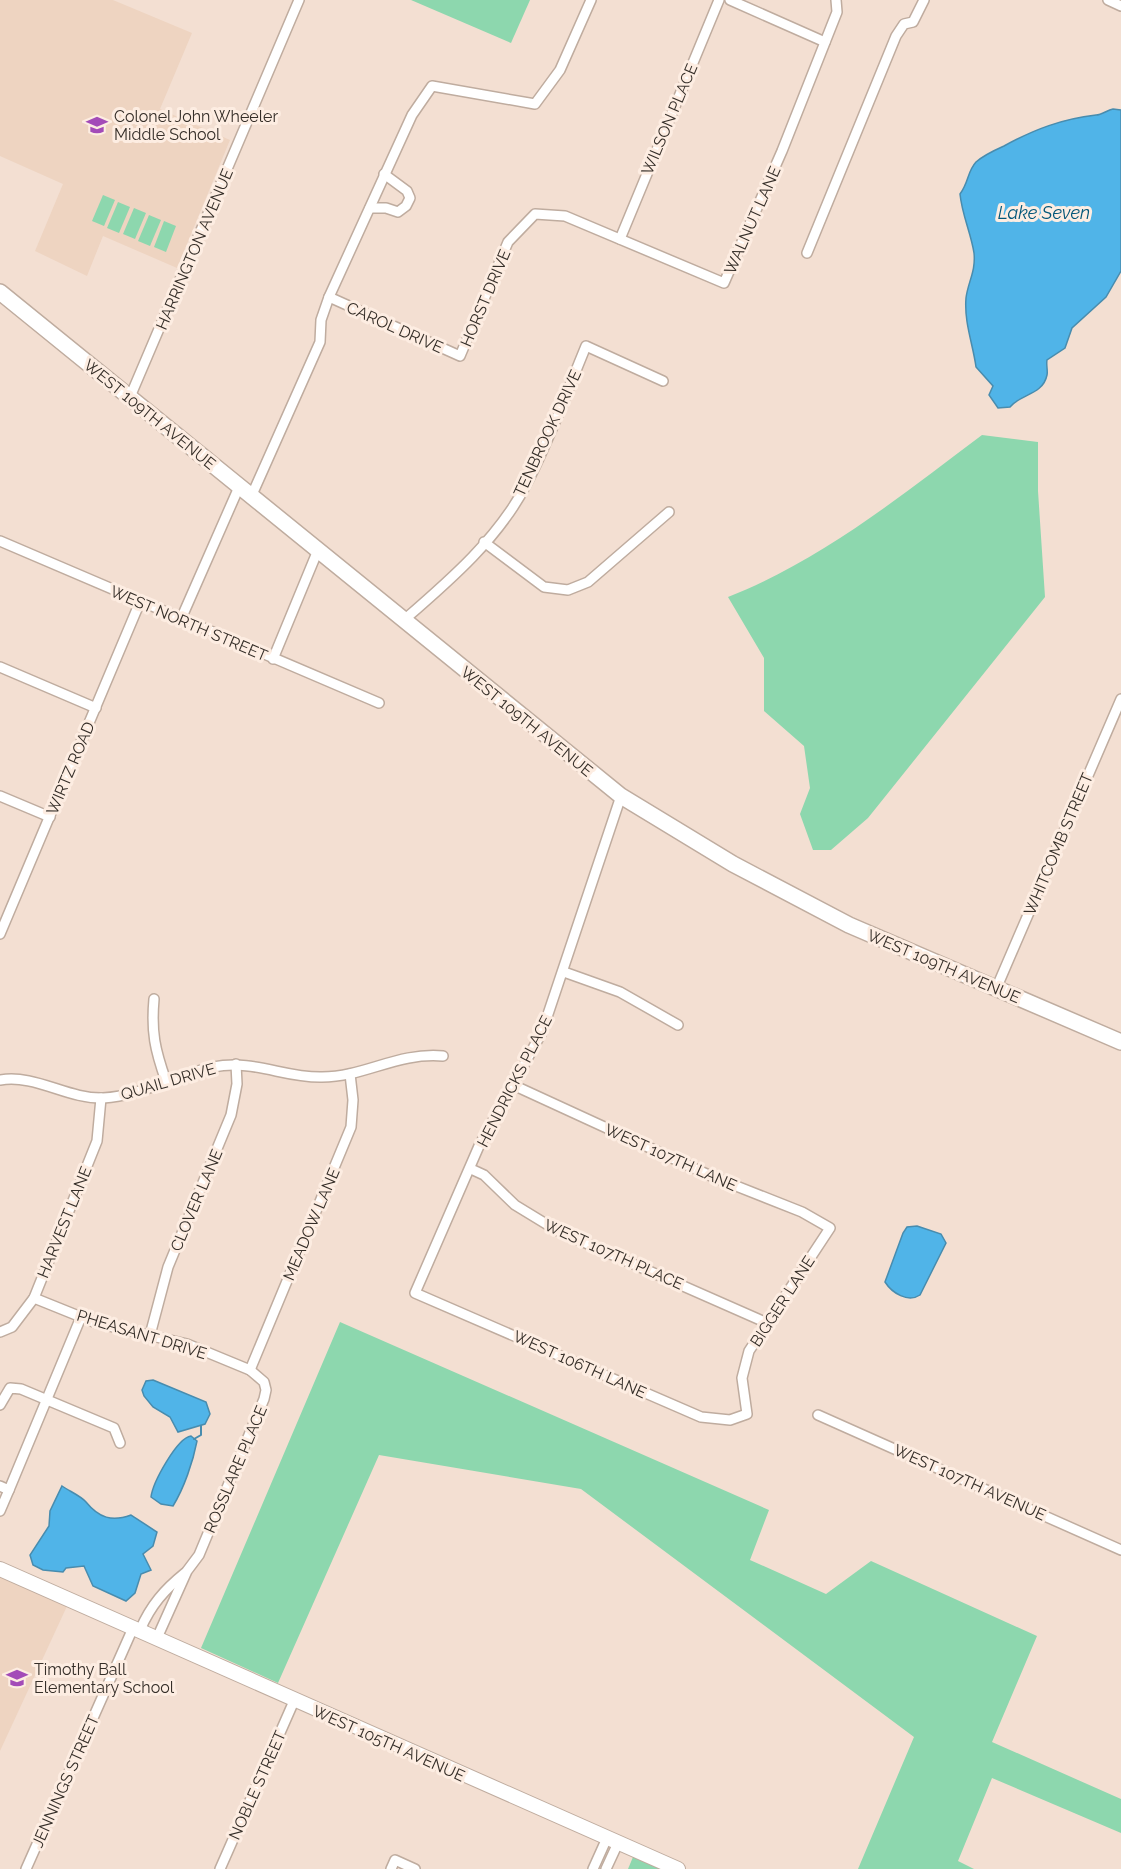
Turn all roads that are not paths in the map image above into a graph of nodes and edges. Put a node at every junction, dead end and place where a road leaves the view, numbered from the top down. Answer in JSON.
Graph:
{"nodes":[{"id":1,"x":299,"y":0,"type":"edge"},
{"id":2,"x":591,"y":0,"type":"edge"},
{"id":3,"x":719,"y":0,"type":"edge"},
{"id":4,"x":730,"y":0,"type":"edge"},
{"id":5,"x":836,"y":0,"type":"edge"},
{"id":6,"x":924,"y":0,"type":"edge"},
{"id":7,"x":1108,"y":0,"type":"edge"},
{"id":8,"x":1121,"y":6,"type":"edge"},
{"id":9,"x":825,"y":42,"type":"junction"},
{"id":10,"x":384,"y":174,"type":"junction"},
{"id":11,"x":370,"y":208,"type":"junction"},
{"id":12,"x":535,"y":214,"type":"joint"},
{"id":13,"x":620,"y":238,"type":"junction"},
{"id":14,"x":807,"y":253,"type":"dead end"},
{"id":15,"x":0,"y":292,"type":"edge"},
{"id":16,"x":329,"y":297,"type":"junction"},
{"id":17,"x":460,"y":356,"type":"joint"},
{"id":18,"x":663,"y":381,"type":"dead end"},
{"id":19,"x":130,"y":397,"type":"junction"},
{"id":20,"x":239,"y":487,"type":"junction"},
{"id":21,"x":251,"y":497,"type":"junction"},
{"id":22,"x":669,"y":512,"type":"dead end"},
{"id":23,"x":0,"y":541,"type":"edge"},
{"id":24,"x":484,"y":542,"type":"junction"},
{"id":25,"x":318,"y":550,"type":"junction"},
{"id":26,"x":140,"y":602,"type":"junction"},
{"id":27,"x":181,"y":619,"type":"junction"},
{"id":28,"x":404,"y":620,"type":"junction"},
{"id":29,"x":273,"y":659,"type":"junction"},
{"id":30,"x":0,"y":668,"type":"edge"},
{"id":31,"x":1121,"y":699,"type":"edge"},
{"id":32,"x":380,"y":703,"type":"dead end"},
{"id":33,"x":96,"y":708,"type":"junction"},
{"id":34,"x":0,"y":796,"type":"edge"},
{"id":35,"x":621,"y":796,"type":"junction"},
{"id":36,"x":50,"y":817,"type":"junction"},
{"id":37,"x":0,"y":934,"type":"edge"},
{"id":38,"x":564,"y":972,"type":"junction"},
{"id":39,"x":996,"y":988,"type":"junction"},
{"id":40,"x":154,"y":999,"type":"dead end"},
{"id":41,"x":678,"y":1025,"type":"dead end"},
{"id":42,"x":1121,"y":1042,"type":"edge"},
{"id":43,"x":443,"y":1056,"type":"dead end"},
{"id":44,"x":236,"y":1064,"type":"junction"},
{"id":45,"x":350,"y":1074,"type":"junction"},
{"id":46,"x":0,"y":1080,"type":"edge"},
{"id":47,"x":166,"y":1081,"type":"junction"},
{"id":48,"x":513,"y":1085,"type":"junction"},
{"id":49,"x":101,"y":1098,"type":"junction"},
{"id":50,"x":471,"y":1169,"type":"junction"},
{"id":51,"x":830,"y":1228,"type":"joint"},
{"id":52,"x":415,"y":1293,"type":"joint"},
{"id":53,"x":34,"y":1298,"type":"junction"},
{"id":54,"x":81,"y":1317,"type":"junction"},
{"id":55,"x":767,"y":1323,"type":"junction"},
{"id":56,"x":0,"y":1332,"type":"edge"},
{"id":57,"x":150,"y":1335,"type":"junction"},
{"id":58,"x":250,"y":1370,"type":"junction"},
{"id":59,"x":46,"y":1399,"type":"junction"},
{"id":60,"x":0,"y":1405,"type":"edge"},
{"id":61,"x":747,"y":1414,"type":"joint"},
{"id":62,"x":818,"y":1414,"type":"dead end"},
{"id":63,"x":120,"y":1443,"type":"dead end"},
{"id":64,"x":5,"y":1488,"type":"edge"},
{"id":65,"x":0,"y":1511,"type":"edge"},
{"id":66,"x":1121,"y":1550,"type":"edge"},
{"id":67,"x":0,"y":1569,"type":"edge"},
{"id":68,"x":187,"y":1571,"type":"junction"},
{"id":69,"x":136,"y":1629,"type":"junction"},
{"id":70,"x":157,"y":1638,"type":"junction"},
{"id":71,"x":294,"y":1701,"type":"junction"},
{"id":72,"x":612,"y":1840,"type":"junction"},
{"id":73,"x":26,"y":1869,"type":"edge"},
{"id":74,"x":220,"y":1869,"type":"edge"},
{"id":75,"x":391,"y":1869,"type":"edge"},
{"id":76,"x":415,"y":1869,"type":"edge"},
{"id":77,"x":593,"y":1869,"type":"edge"},
{"id":78,"x":606,"y":1869,"type":"edge"},
{"id":79,"x":678,"y":1869,"type":"edge"}],
"edges":[{"from":1,"to":19,"type":"street","name":"HARRINGTON AVENUE"},
{"from":2,"to":10,"type":"street"},
{"from":3,"to":13,"type":"street","name":"WILSON PLACE"},
{"from":4,"to":9,"type":"street"},
{"from":5,"to":9,"type":"street","name":"WALNUT LANE"},
{"from":6,"to":14,"type":"street"},
{"from":7,"to":8,"type":"street"},
{"from":9,"to":13,"type":"street","name":"WALNUT LANE"},
{"from":10,"to":11,"type":"street"},
{"from":10,"to":11,"type":"street"},
{"from":11,"to":16,"type":"street"},
{"from":12,"to":13,"type":"street","name":"WALNUT LANE"},
{"from":12,"to":17,"type":"street","name":"HORST DRIVE"},
{"from":15,"to":19,"type":"main road","name":"WEST 109TH AVENUE"},
{"from":16,"to":17,"type":"street","name":"CAROL DRIVE"},
{"from":16,"to":21,"type":"street"},
{"from":18,"to":24,"type":"street","name":"TENBROOK DRIVE"},
{"from":19,"to":20,"type":"main road","name":"WEST 109TH AVENUE"},
{"from":20,"to":21,"type":"main road","name":"WEST 109TH AVENUE"},
{"from":20,"to":27,"type":"street"},
{"from":21,"to":25,"type":"main road","name":"WEST 109TH AVENUE"},
{"from":22,"to":24,"type":"street"},
{"from":23,"to":26,"type":"street","name":"WEST NORTH STREET"},
{"from":24,"to":28,"type":"street","name":"TENBROOK DRIVE"},
{"from":25,"to":28,"type":"main road","name":"WEST 109TH AVENUE"},
{"from":25,"to":29,"type":"street"},
{"from":26,"to":27,"type":"street","name":"WEST NORTH STREET"},
{"from":26,"to":33,"type":"street","name":"WIRTZ ROAD"},
{"from":27,"to":29,"type":"street","name":"WEST NORTH STREET"},
{"from":28,"to":35,"type":"main road","name":"WEST 109TH AVENUE"},
{"from":29,"to":32,"type":"street","name":"WEST NORTH STREET"},
{"from":30,"to":33,"type":"street"},
{"from":31,"to":39,"type":"street","name":"WHITCOMB STREET"},
{"from":33,"to":36,"type":"street","name":"WIRTZ ROAD"},
{"from":34,"to":36,"type":"street"},
{"from":35,"to":38,"type":"street","name":"HENDRICKS PLACE"},
{"from":35,"to":39,"type":"main road","name":"WEST 109TH AVENUE"},
{"from":36,"to":37,"type":"street","name":"WIRTZ ROAD"},
{"from":38,"to":41,"type":"street"},
{"from":38,"to":48,"type":"street","name":"HENDRICKS PLACE"},
{"from":39,"to":42,"type":"main road","name":"WEST 109TH AVENUE"},
{"from":40,"to":47,"type":"street"},
{"from":43,"to":45,"type":"street","name":"QUAIL DRIVE"},
{"from":44,"to":45,"type":"street","name":"QUAIL DRIVE"},
{"from":44,"to":47,"type":"street","name":"QUAIL DRIVE"},
{"from":44,"to":57,"type":"street","name":"CLOVER LANE"},
{"from":45,"to":58,"type":"street","name":"MEADOW LANE"},
{"from":46,"to":49,"type":"street","name":"QUAIL DRIVE"},
{"from":47,"to":49,"type":"street","name":"QUAIL DRIVE"},
{"from":48,"to":50,"type":"street","name":"HENDRICKS PLACE"},
{"from":48,"to":51,"type":"street","name":"WEST 107TH LANE"},
{"from":49,"to":53,"type":"street","name":"HARVEST LANE"},
{"from":50,"to":52,"type":"street","name":"HENDRICKS PLACE"},
{"from":50,"to":55,"type":"street","name":"WEST 107TH PLACE"},
{"from":51,"to":55,"type":"street","name":"BIGGER LANE"},
{"from":52,"to":61,"type":"street","name":"WEST 106TH LANE"},
{"from":53,"to":54,"type":"street","name":"PHEASANT DRIVE"},
{"from":53,"to":56,"type":"street","name":"HARVEST LANE"},
{"from":54,"to":57,"type":"street","name":"PHEASANT DRIVE"},
{"from":54,"to":59,"type":"street"},
{"from":55,"to":61,"type":"street","name":"BIGGER LANE"},
{"from":57,"to":58,"type":"street","name":"PHEASANT DRIVE"},
{"from":58,"to":68,"type":"street","name":"ROSSLARE PLACE"},
{"from":59,"to":60,"type":"street"},
{"from":59,"to":63,"type":"street"},
{"from":59,"to":64,"type":"street"},
{"from":62,"to":66,"type":"street","name":"WEST 107TH AVENUE"},
{"from":64,"to":65,"type":"street"},
{"from":67,"to":69,"type":"street","name":"WEST 105TH AVENUE"},
{"from":68,"to":69,"type":"street","name":"ROSSLARE PLACE"},
{"from":68,"to":70,"type":"street","name":"ROSSLARE PLACE"},
{"from":69,"to":70,"type":"street","name":"WEST 105TH AVENUE"},
{"from":69,"to":73,"type":"street","name":"JENNINGS STREET"},
{"from":70,"to":71,"type":"street","name":"WEST 105TH AVENUE"},
{"from":71,"to":72,"type":"street","name":"WEST 105TH AVENUE"},
{"from":71,"to":74,"type":"street","name":"NOBLE STREET"},
{"from":72,"to":77,"type":"street"},
{"from":72,"to":78,"type":"street"},
{"from":72,"to":79,"type":"street","name":"WEST 105TH AVENUE"},
{"from":75,"to":76,"type":"street"}]}
